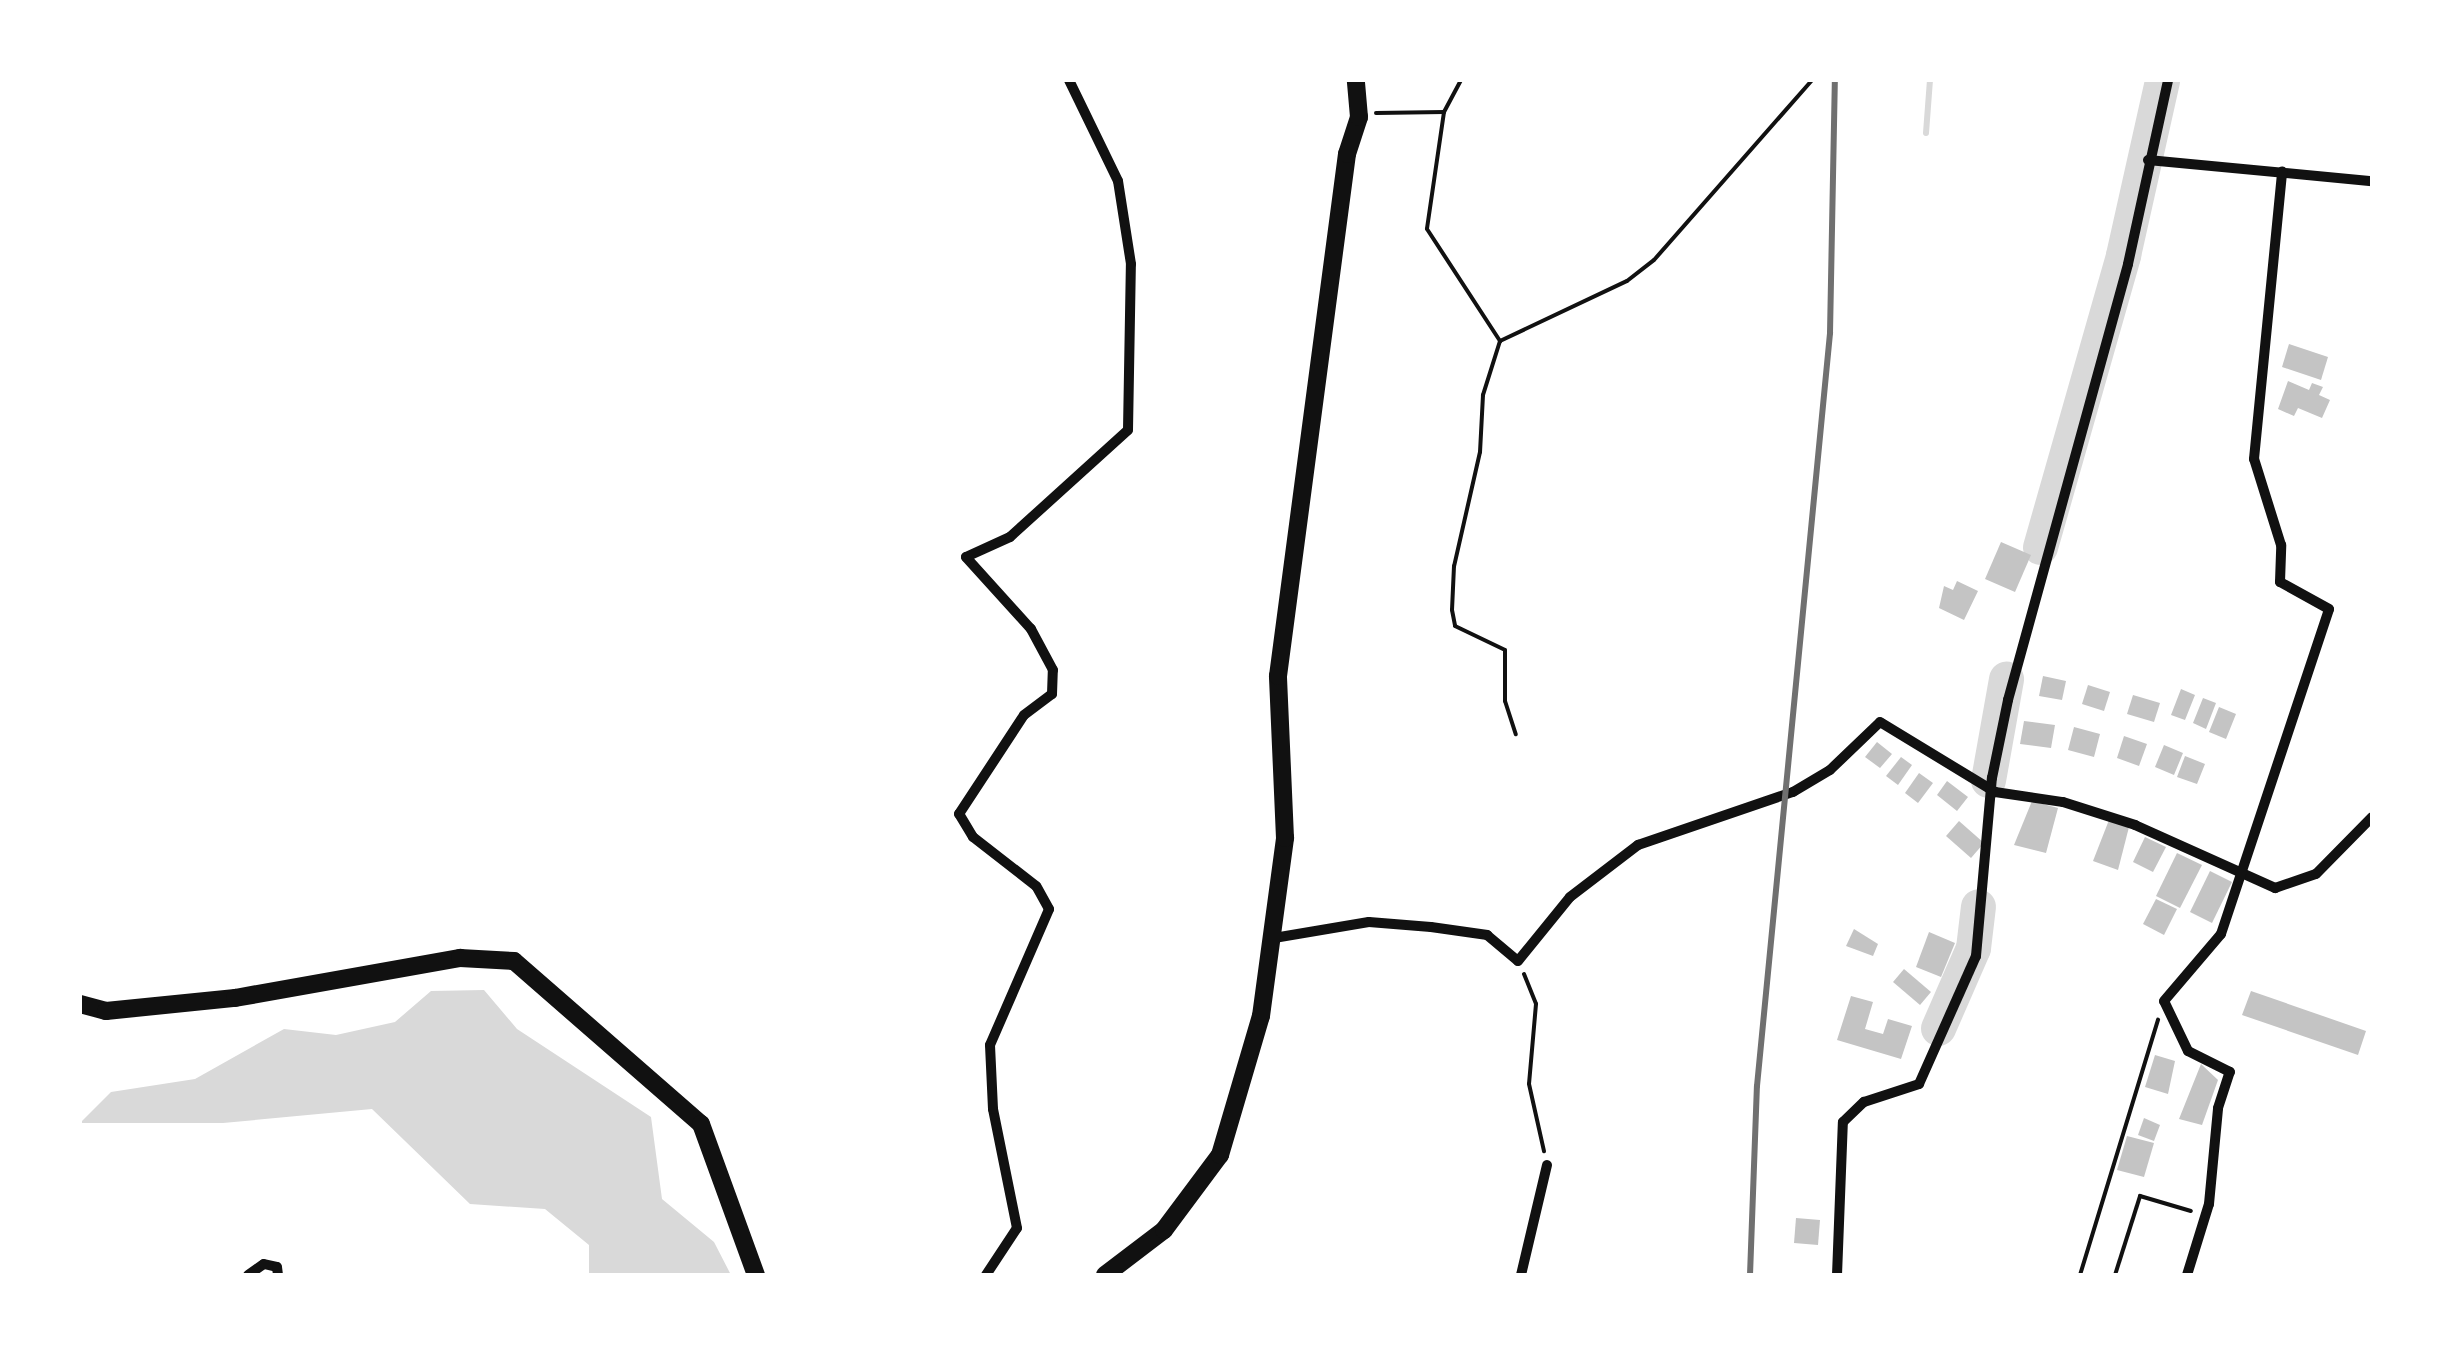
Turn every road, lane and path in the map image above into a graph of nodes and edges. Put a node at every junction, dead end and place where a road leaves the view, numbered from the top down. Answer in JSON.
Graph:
{"nodes":[{"id":1,"x":1070,"y":80,"type":"edge"},
{"id":2,"x":1356,"y":80,"type":"edge"},
{"id":3,"x":1460,"y":80,"type":"edge"},
{"id":4,"x":1812,"y":80,"type":"edge"},
{"id":5,"x":2168,"y":80,"type":"edge"},
{"id":6,"x":1444,"y":112,"type":"junction"},
{"id":7,"x":1359,"y":117,"type":"junction"},
{"id":8,"x":2148,"y":160,"type":"junction"},
{"id":9,"x":2282,"y":171,"type":"junction"},
{"id":10,"x":2372,"y":181,"type":"edge"},
{"id":11,"x":1500,"y":340,"type":"junction"},
{"id":12,"x":1516,"y":734,"type":"dead end"},
{"id":13,"x":1995,"y":792,"type":"junction"},
{"id":14,"x":2372,"y":816,"type":"edge"},
{"id":15,"x":2240,"y":877,"type":"junction"},
{"id":16,"x":1274,"y":938,"type":"junction"},
{"id":17,"x":1518,"y":961,"type":"junction"},
{"id":18,"x":2164,"y":1001,"type":"junction"},
{"id":19,"x":80,"y":1004,"type":"edge"},
{"id":20,"x":1546,"y":1165,"type":"joint"},
{"id":21,"x":2206,"y":1216,"type":"junction"},
{"id":22,"x":248,"y":1275,"type":"edge"},
{"id":23,"x":278,"y":1275,"type":"edge"},
{"id":24,"x":756,"y":1275,"type":"edge"},
{"id":25,"x":986,"y":1275,"type":"edge"},
{"id":26,"x":1106,"y":1275,"type":"edge"},
{"id":27,"x":1521,"y":1275,"type":"edge"},
{"id":28,"x":1837,"y":1275,"type":"edge"},
{"id":29,"x":2080,"y":1275,"type":"edge"},
{"id":30,"x":2115,"y":1275,"type":"edge"},
{"id":31,"x":2187,"y":1275,"type":"edge"}],
"edges":[{"from":1,"to":25,"type":"street"},
{"from":2,"to":7,"type":"highway"},
{"from":3,"to":6,"type":"path"},
{"from":4,"to":11,"type":"path"},
{"from":5,"to":8,"type":"street"},
{"from":6,"to":7,"type":"path"},
{"from":6,"to":11,"type":"path"},
{"from":7,"to":16,"type":"highway"},
{"from":8,"to":9,"type":"street"},
{"from":8,"to":13,"type":"street"},
{"from":9,"to":10,"type":"street"},
{"from":9,"to":15,"type":"street"},
{"from":11,"to":12,"type":"path"},
{"from":13,"to":15,"type":"street"},
{"from":13,"to":17,"type":"street"},
{"from":13,"to":28,"type":"street"},
{"from":14,"to":15,"type":"street"},
{"from":15,"to":18,"type":"street"},
{"from":16,"to":17,"type":"street"},
{"from":16,"to":26,"type":"highway"},
{"from":17,"to":20,"type":"path"},
{"from":18,"to":21,"type":"street"},
{"from":18,"to":29,"type":"path"},
{"from":19,"to":24,"type":"highway"},
{"from":20,"to":27,"type":"street"},
{"from":21,"to":30,"type":"path"},
{"from":21,"to":31,"type":"street"},
{"from":22,"to":23,"type":"street"}]}
